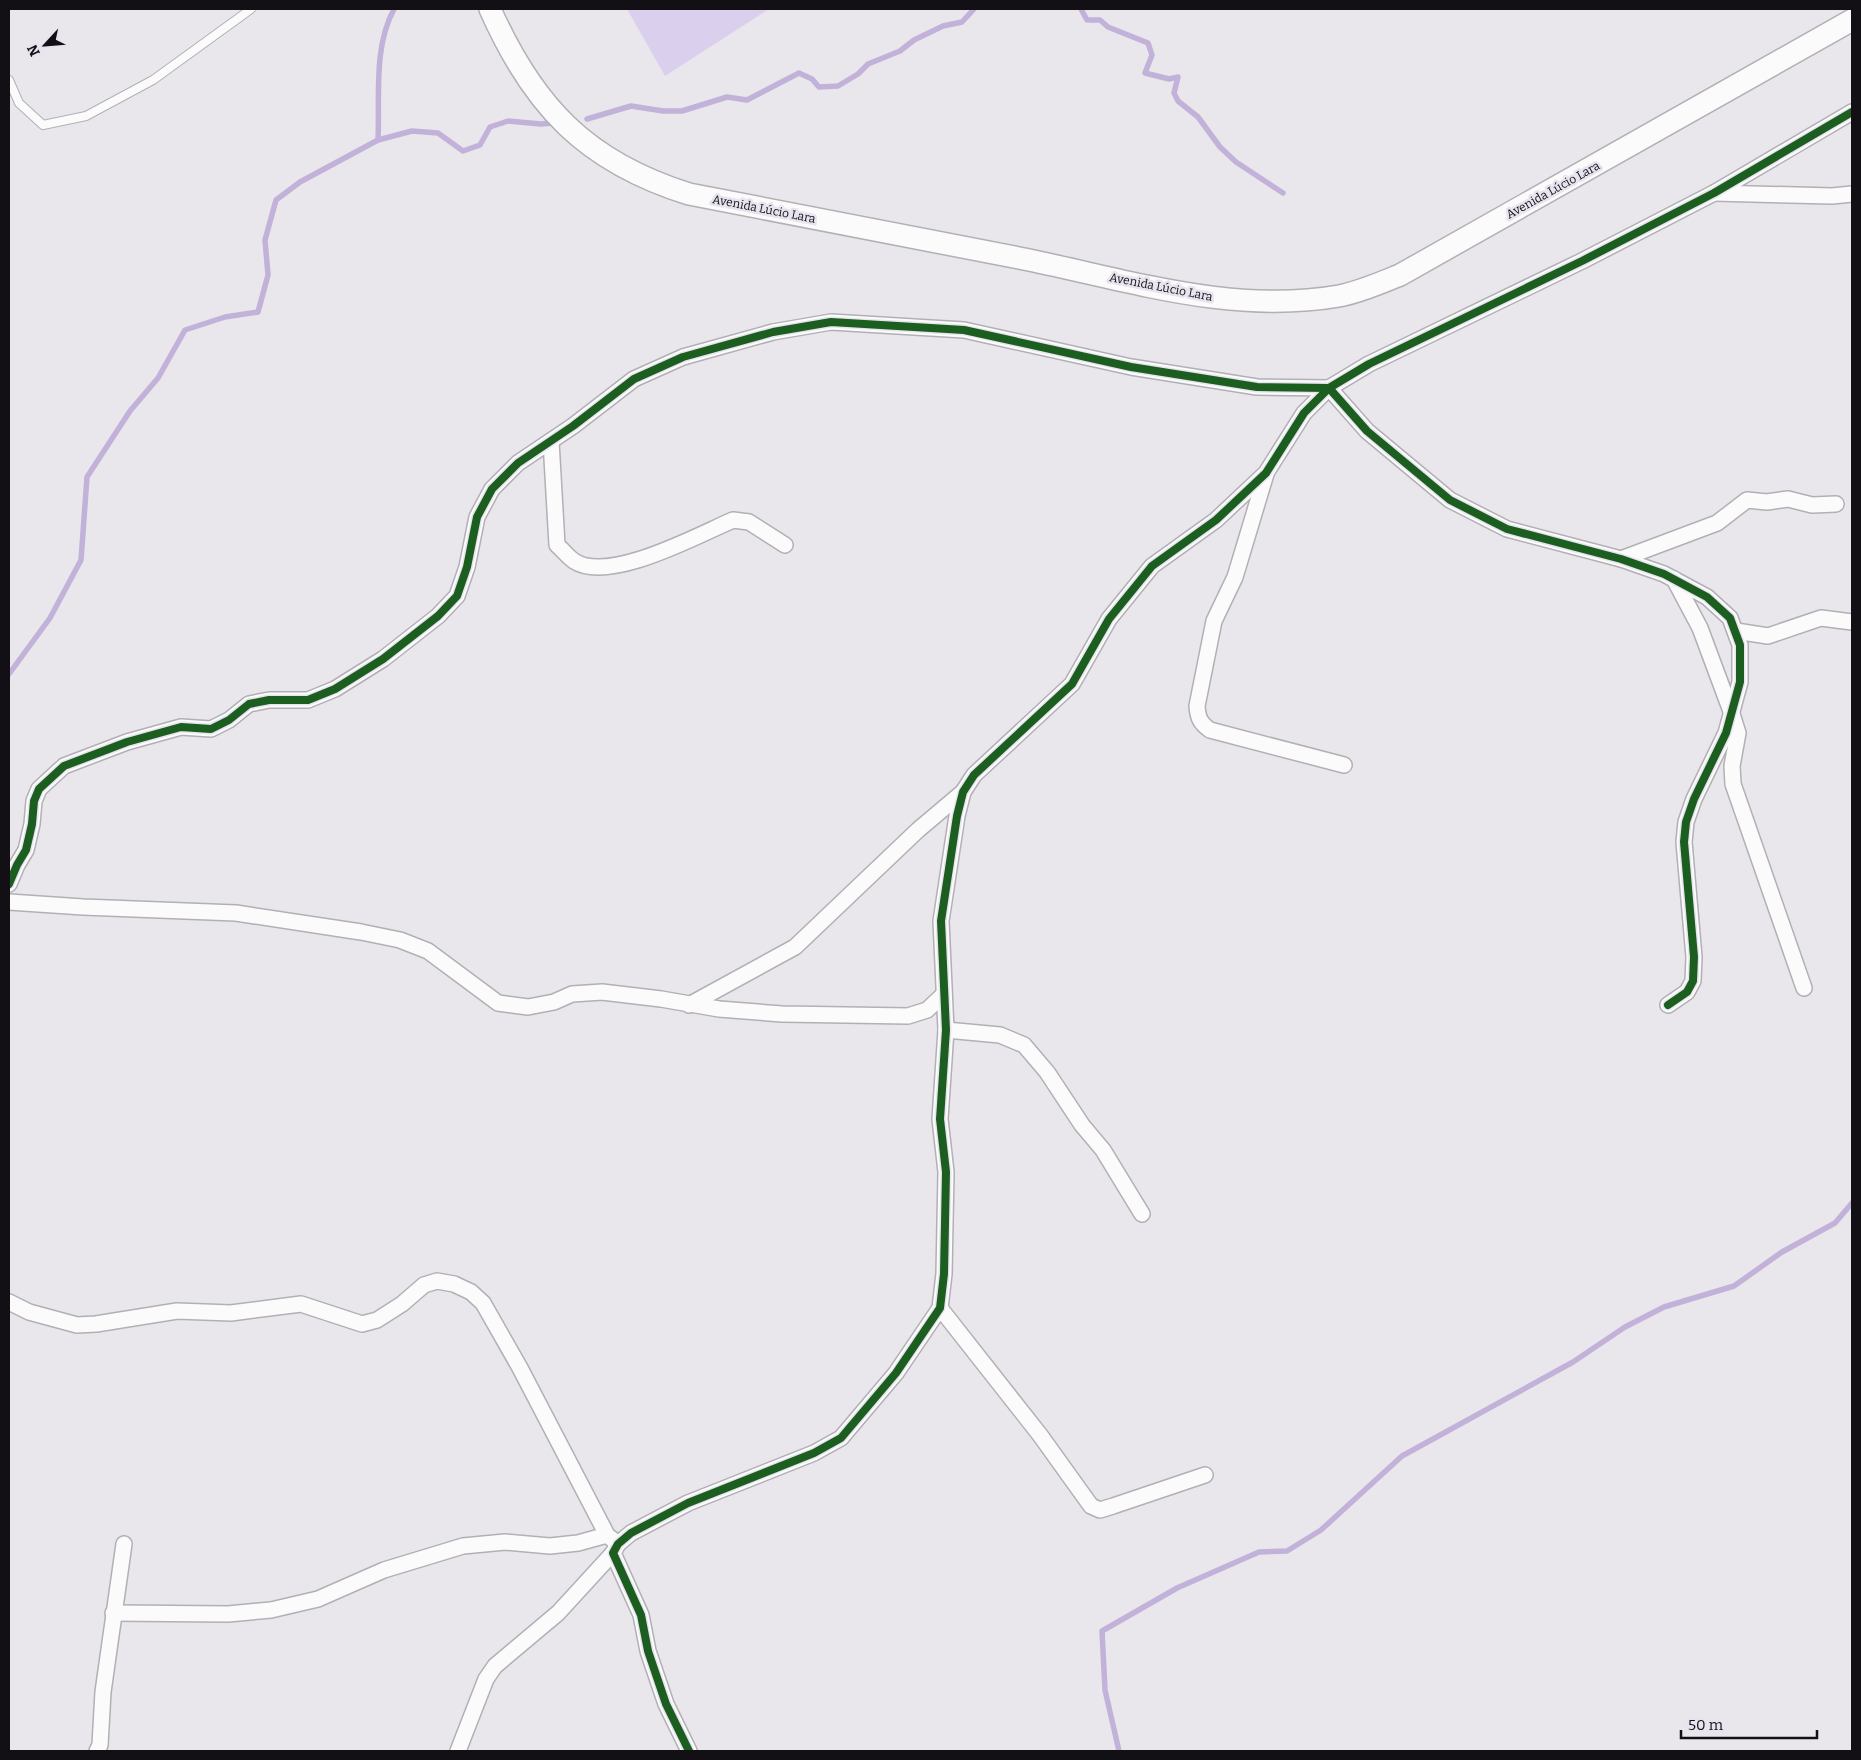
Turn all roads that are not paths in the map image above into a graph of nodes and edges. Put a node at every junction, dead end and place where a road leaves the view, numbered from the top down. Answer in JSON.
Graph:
{"nodes":[{"id":1,"x":251,"y":9,"type":"edge"},
{"id":2,"x":490,"y":9,"type":"edge"},
{"id":3,"x":1852,"y":20,"type":"edge"},
{"id":4,"x":9,"y":80,"type":"edge"},
{"id":5,"x":1852,"y":112,"type":"edge"},
{"id":6,"x":1714,"y":193,"type":"junction"},
{"id":7,"x":1852,"y":194,"type":"edge"},
{"id":8,"x":1329,"y":388,"type":"junction"},
{"id":9,"x":551,"y":440,"type":"junction"},
{"id":10,"x":1266,"y":472,"type":"junction"},
{"id":11,"x":1836,"y":504,"type":"dead end"},
{"id":12,"x":786,"y":545,"type":"dead end"},
{"id":13,"x":1621,"y":559,"type":"junction"},
{"id":14,"x":1674,"y":579,"type":"junction"},
{"id":15,"x":1852,"y":622,"type":"edge"},
{"id":16,"x":1736,"y":631,"type":"junction"},
{"id":17,"x":1732,"y":714,"type":"junction"},
{"id":18,"x":1344,"y":765,"type":"dead end"},
{"id":19,"x":963,"y":792,"type":"junction"},
{"id":20,"x":9,"y":884,"type":"edge"},
{"id":21,"x":9,"y":902,"type":"edge"},
{"id":22,"x":1804,"y":988,"type":"dead end"},
{"id":23,"x":943,"y":995,"type":"junction"},
{"id":24,"x":1668,"y":1004,"type":"dead end"},
{"id":25,"x":689,"y":1005,"type":"junction"},
{"id":26,"x":946,"y":1030,"type":"junction"},
{"id":27,"x":1142,"y":1214,"type":"dead end"},
{"id":28,"x":9,"y":1302,"type":"edge"},
{"id":29,"x":940,"y":1308,"type":"junction"},
{"id":30,"x":1205,"y":1475,"type":"dead end"},
{"id":31,"x":124,"y":1544,"type":"dead end"},
{"id":32,"x":613,"y":1544,"type":"junction"},
{"id":33,"x":113,"y":1613,"type":"junction"},
{"id":34,"x":97,"y":1751,"type":"edge"},
{"id":35,"x":458,"y":1751,"type":"edge"},
{"id":36,"x":689,"y":1751,"type":"edge"}],
"edges":[{"from":1,"to":4,"type":"lane"},
{"from":2,"to":3,"type":"main road","name":"Avenida Lúcio Lara"},
{"from":5,"to":6,"type":"street"},
{"from":6,"to":7,"type":"street"},
{"from":6,"to":8,"type":"street"},
{"from":8,"to":9,"type":"street"},
{"from":8,"to":10,"type":"street"},
{"from":8,"to":13,"type":"street"},
{"from":9,"to":12,"type":"street"},
{"from":9,"to":20,"type":"street"},
{"from":10,"to":18,"type":"street"},
{"from":10,"to":19,"type":"street"},
{"from":11,"to":13,"type":"street"},
{"from":13,"to":14,"type":"street"},
{"from":14,"to":16,"type":"street"},
{"from":14,"to":17,"type":"street"},
{"from":15,"to":16,"type":"street"},
{"from":16,"to":17,"type":"street"},
{"from":17,"to":22,"type":"street"},
{"from":17,"to":24,"type":"street"},
{"from":19,"to":23,"type":"street"},
{"from":19,"to":25,"type":"street"},
{"from":21,"to":25,"type":"street"},
{"from":23,"to":25,"type":"street"},
{"from":23,"to":26,"type":"street"},
{"from":26,"to":27,"type":"street"},
{"from":26,"to":29,"type":"street"},
{"from":28,"to":32,"type":"street"},
{"from":29,"to":30,"type":"street"},
{"from":29,"to":32,"type":"street"},
{"from":31,"to":33,"type":"street"},
{"from":32,"to":33,"type":"street"},
{"from":32,"to":35,"type":"street"},
{"from":32,"to":36,"type":"street"},
{"from":33,"to":34,"type":"street"}]}
